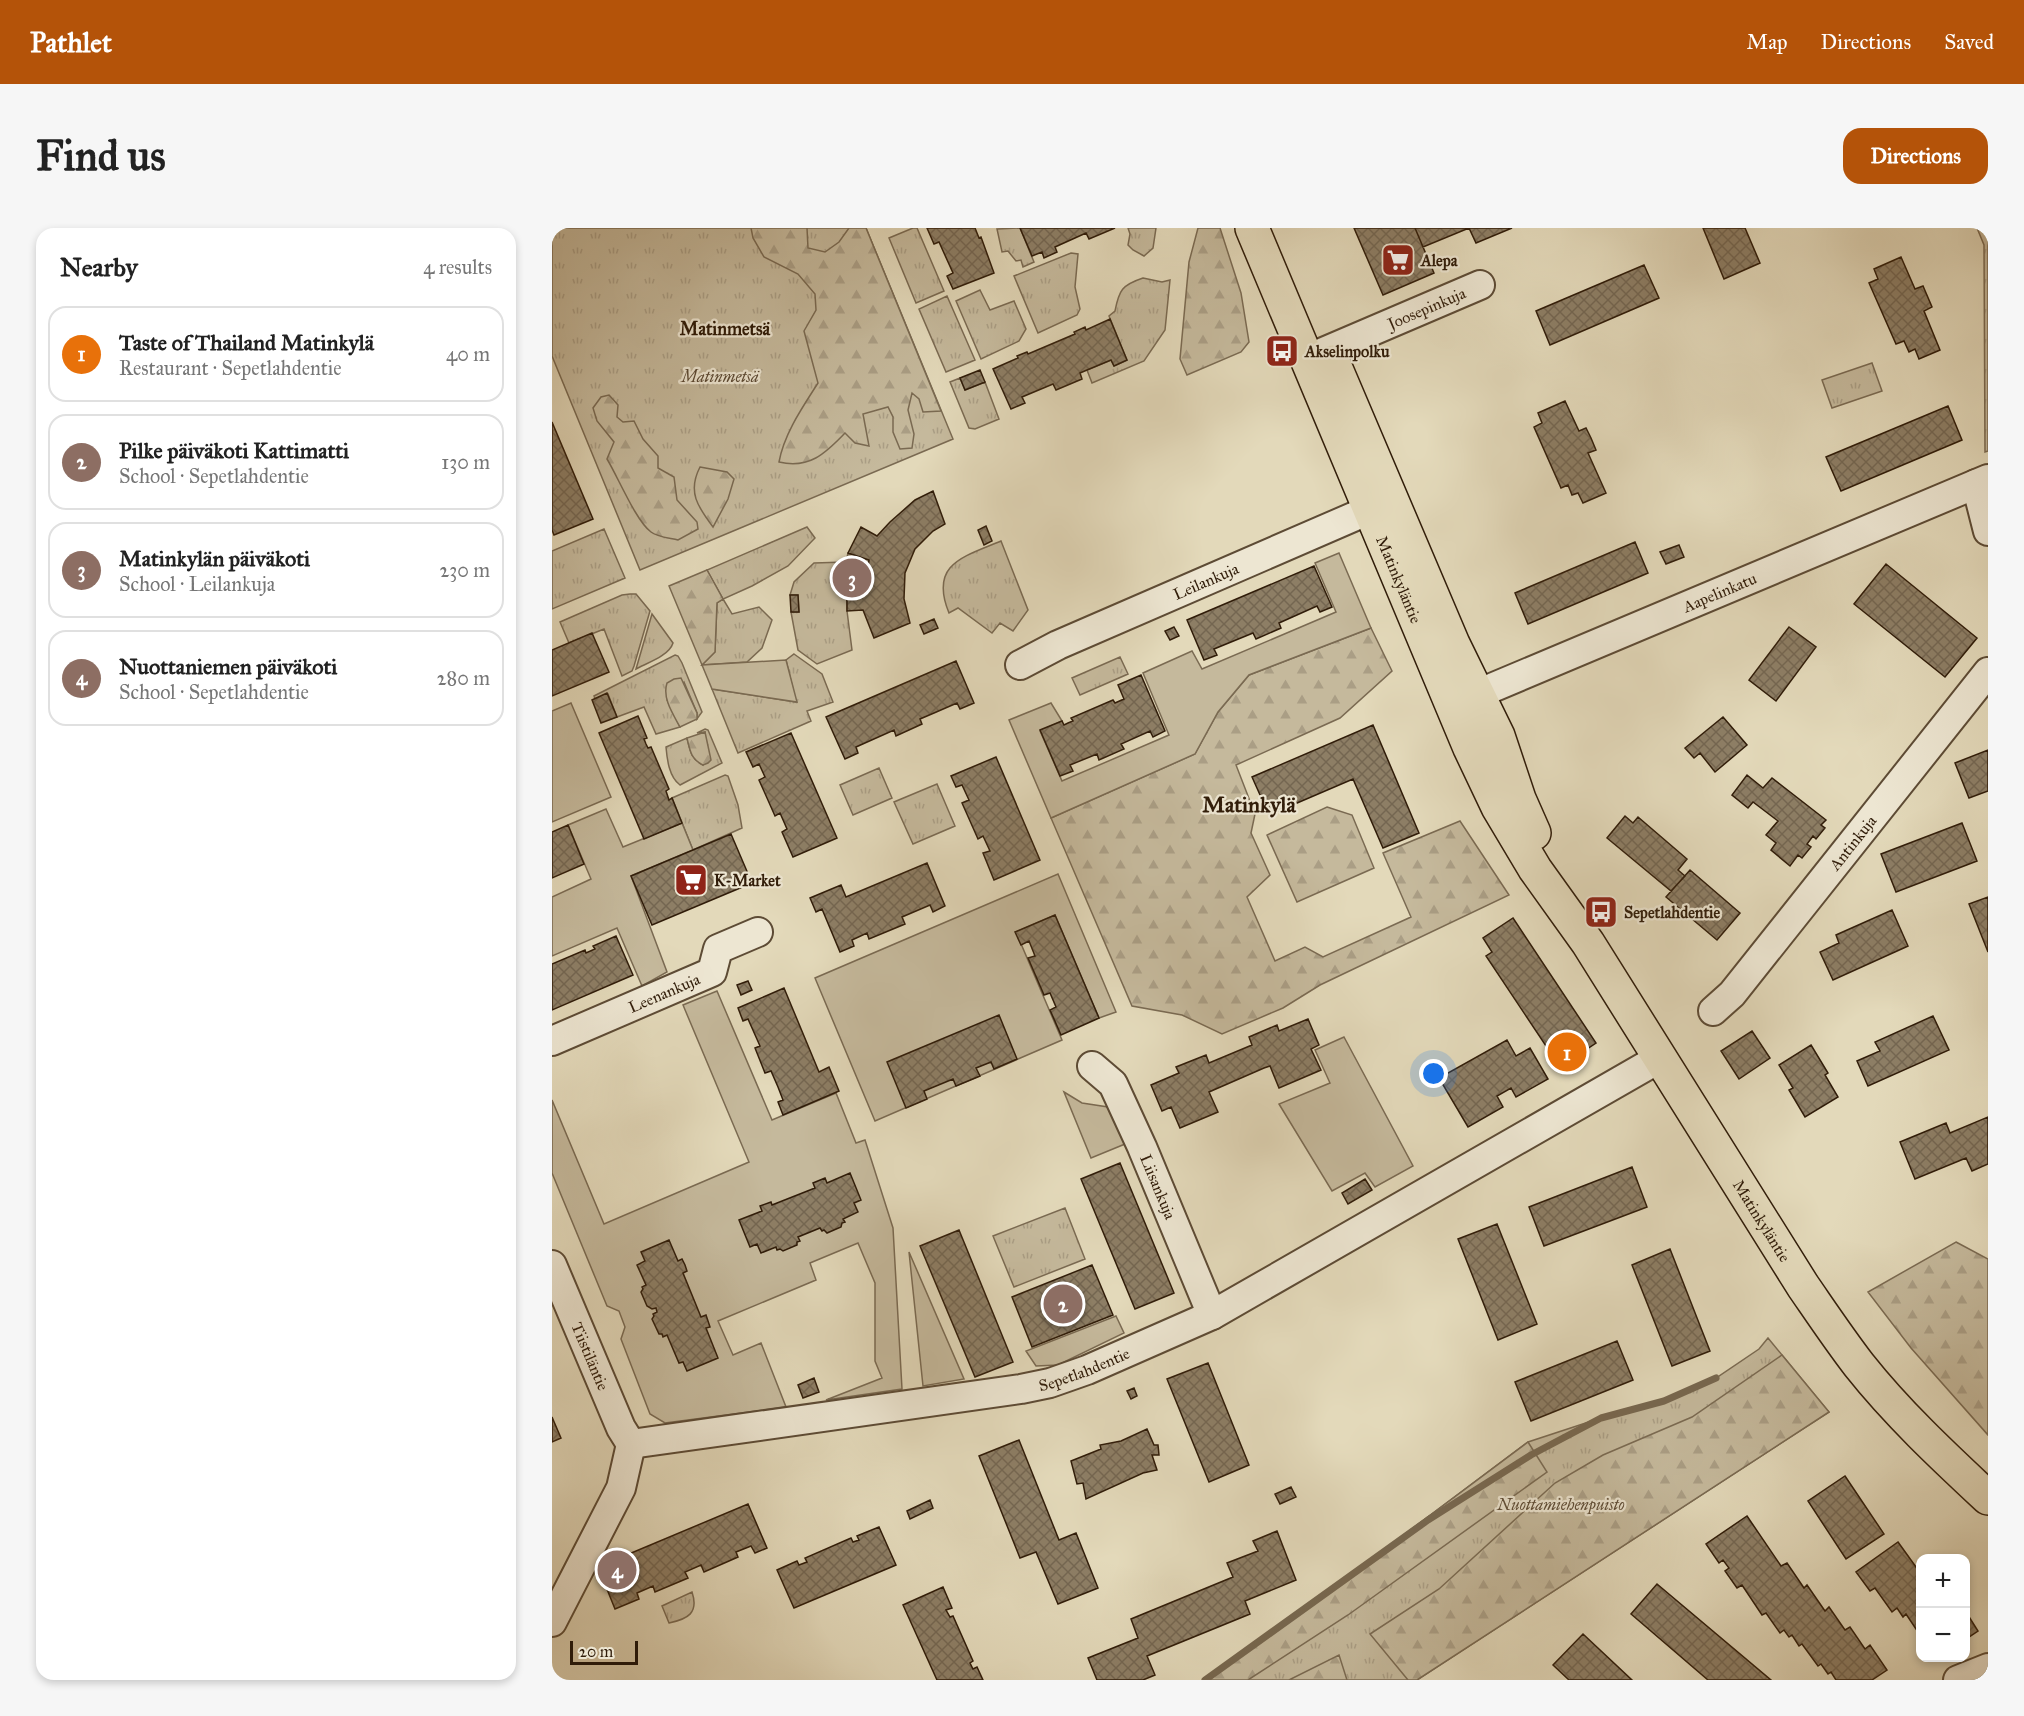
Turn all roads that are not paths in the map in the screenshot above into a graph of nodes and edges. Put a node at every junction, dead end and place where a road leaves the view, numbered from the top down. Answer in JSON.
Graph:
{"nodes":[{"id":1,"x":1252,"y":228,"type":"edge"},
{"id":2,"x":1275,"y":228,"type":"edge"},
{"id":3,"x":1480,"y":285,"type":"dead end"},
{"id":4,"x":1318,"y":355,"type":"junction"},
{"id":5,"x":1982,"y":481,"type":"edge"},
{"id":6,"x":1380,"y":505,"type":"junction"},
{"id":7,"x":1988,"y":531,"type":"edge"},
{"id":8,"x":1020,"y":664,"type":"dead end"},
{"id":9,"x":1988,"y":672,"type":"edge"},
{"id":10,"x":1465,"y":700,"type":"junction"},
{"id":11,"x":758,"y":932,"type":"dead end"},
{"id":12,"x":1713,"y":1011,"type":"dead end"},
{"id":13,"x":552,"y":1041,"type":"edge"},
{"id":14,"x":1660,"y":1058,"type":"junction"},
{"id":15,"x":1092,"y":1066,"type":"dead end"},
{"id":16,"x":552,"y":1265,"type":"edge"},
{"id":17,"x":1212,"y":1315,"type":"junction"},
{"id":18,"x":631,"y":1444,"type":"junction"},
{"id":19,"x":1988,"y":1498,"type":"edge"},
{"id":20,"x":552,"y":1622,"type":"edge"},
{"id":21,"x":1988,"y":1668,"type":"edge"},
{"id":22,"x":1958,"y":1680,"type":"edge"}],
"edges":[{"from":1,"to":4,"type":"main road","name":"Matinkyläntie"},
{"from":2,"to":4,"type":"main road","name":"Matinkyläntie"},
{"from":3,"to":4,"type":"street","name":"Joosepinkuja"},
{"from":4,"to":6,"type":"main road","name":"Matinkyläntie"},
{"from":5,"to":7,"type":"street"},
{"from":5,"to":10,"type":"street","name":"Aapelinkatu"},
{"from":6,"to":8,"type":"street","name":"Leilankuja"},
{"from":6,"to":10,"type":"main road","name":"Matinkyläntie"},
{"from":9,"to":12,"type":"street","name":"Antinkuja"},
{"from":10,"to":14,"type":"main road","name":"Matinkyläntie"},
{"from":11,"to":13,"type":"street","name":"Leenankuja"},
{"from":14,"to":17,"type":"street","name":"Sepetlahdentie"},
{"from":14,"to":19,"type":"main road","name":"Matinkyläntie"},
{"from":15,"to":17,"type":"street","name":"Liisankuja"},
{"from":16,"to":18,"type":"street","name":"Tiistiläntie"},
{"from":17,"to":18,"type":"street","name":"Sepetlahdentie"},
{"from":18,"to":20,"type":"street"},
{"from":21,"to":22,"type":"street"}]}
